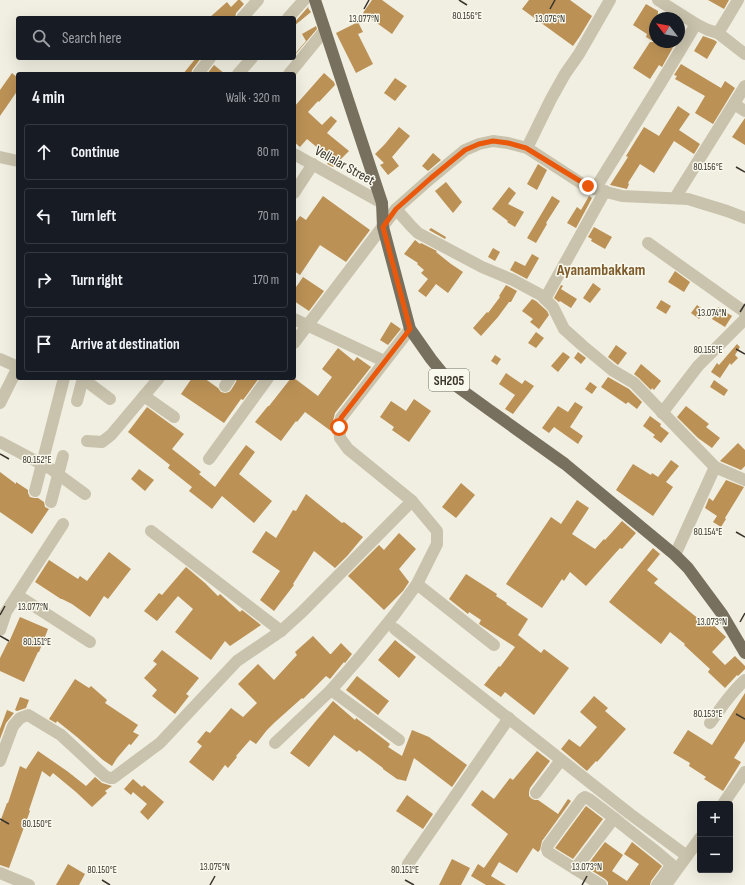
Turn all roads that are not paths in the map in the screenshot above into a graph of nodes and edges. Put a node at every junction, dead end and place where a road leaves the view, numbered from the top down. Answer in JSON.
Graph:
{"nodes":[{"id":1,"x":258,"y":0,"type":"edge"},
{"id":2,"x":304,"y":0,"type":"edge"},
{"id":3,"x":315,"y":0,"type":"edge"},
{"id":4,"x":610,"y":0,"type":"edge"},
{"id":5,"x":658,"y":0,"type":"edge"},
{"id":6,"x":738,"y":0,"type":"edge"},
{"id":7,"x":244,"y":16,"type":"edge"},
{"id":8,"x":290,"y":16,"type":"edge"},
{"id":9,"x":696,"y":24,"type":"junction"},
{"id":10,"x":325,"y":30,"type":"junction"},
{"id":11,"x":718,"y":33,"type":"junction"},
{"id":12,"x":745,"y":54,"type":"edge"},
{"id":13,"x":208,"y":60,"type":"edge"},
{"id":14,"x":250,"y":60,"type":"edge"},
{"id":15,"x":200,"y":72,"type":"edge"},
{"id":16,"x":240,"y":72,"type":"edge"},
{"id":17,"x":291,"y":72,"type":"edge"},
{"id":18,"x":745,"y":86,"type":"edge"},
{"id":19,"x":734,"y":104,"type":"junction"},
{"id":20,"x":745,"y":111,"type":"edge"},
{"id":21,"x":526,"y":148,"type":"junction"},
{"id":22,"x":296,"y":155,"type":"edge"},
{"id":23,"x":0,"y":157,"type":"edge"},
{"id":24,"x":16,"y":161,"type":"edge"},
{"id":25,"x":313,"y":164,"type":"junction"},
{"id":26,"x":296,"y":190,"type":"edge"},
{"id":27,"x":600,"y":190,"type":"junction"},
{"id":28,"x":675,"y":198,"type":"junction"},
{"id":29,"x":382,"y":203,"type":"junction"},
{"id":30,"x":396,"y":209,"type":"junction"},
{"id":31,"x":745,"y":218,"type":"edge"},
{"id":32,"x":383,"y":227,"type":"junction"},
{"id":33,"x":648,"y":243,"type":"dead end"},
{"id":34,"x":545,"y":299,"type":"junction"},
{"id":35,"x":745,"y":312,"type":"edge"},
{"id":36,"x":296,"y":319,"type":"edge"},
{"id":37,"x":745,"y":319,"type":"edge"},
{"id":38,"x":307,"y":325,"type":"junction"},
{"id":39,"x":410,"y":329,"type":"junction"},
{"id":40,"x":296,"y":340,"type":"edge"},
{"id":41,"x":0,"y":359,"type":"edge"},
{"id":42,"x":384,"y":361,"type":"junction"},
{"id":43,"x":16,"y":366,"type":"edge"},
{"id":44,"x":16,"y":371,"type":"edge"},
{"id":45,"x":63,"y":380,"type":"edge"},
{"id":46,"x":82,"y":380,"type":"edge"},
{"id":47,"x":85,"y":380,"type":"edge"},
{"id":48,"x":157,"y":380,"type":"edge"},
{"id":49,"x":267,"y":380,"type":"edge"},
{"id":50,"x":144,"y":396,"type":"junction"},
{"id":51,"x":110,"y":399,"type":"dead end"},
{"id":52,"x":77,"y":401,"type":"dead end"},
{"id":53,"x":0,"y":403,"type":"edge"},
{"id":54,"x":662,"y":413,"type":"junction"},
{"id":55,"x":174,"y":417,"type":"dead end"},
{"id":56,"x":87,"y":441,"type":"dead end"},
{"id":57,"x":0,"y":442,"type":"edge"},
{"id":58,"x":63,"y":456,"type":"dead end"},
{"id":59,"x":210,"y":459,"type":"dead end"},
{"id":60,"x":42,"y":464,"type":"junction"},
{"id":61,"x":715,"y":467,"type":"junction"},
{"id":62,"x":58,"y":474,"type":"junction"},
{"id":63,"x":745,"y":480,"type":"edge"},
{"id":64,"x":35,"y":491,"type":"dead end"},
{"id":65,"x":85,"y":494,"type":"dead end"},
{"id":66,"x":412,"y":501,"type":"junction"},
{"id":67,"x":51,"y":502,"type":"dead end"},
{"id":68,"x":62,"y":524,"type":"dead end"},
{"id":69,"x":151,"y":531,"type":"dead end"},
{"id":70,"x":675,"y":555,"type":"junction"},
{"id":71,"x":417,"y":584,"type":"junction"},
{"id":72,"x":17,"y":595,"type":"junction"},
{"id":73,"x":3,"y":610,"type":"edge"},
{"id":74,"x":395,"y":629,"type":"dead end"},
{"id":75,"x":0,"y":630,"type":"edge"},
{"id":76,"x":280,"y":631,"type":"junction"},
{"id":77,"x":90,"y":642,"type":"dead end"},
{"id":78,"x":494,"y":645,"type":"dead end"},
{"id":79,"x":745,"y":653,"type":"edge"},
{"id":80,"x":745,"y":680,"type":"edge"},
{"id":81,"x":331,"y":690,"type":"junction"},
{"id":82,"x":509,"y":718,"type":"junction"},
{"id":83,"x":710,"y":723,"type":"dead end"},
{"id":84,"x":399,"y":740,"type":"dead end"},
{"id":85,"x":275,"y":742,"type":"dead end"},
{"id":86,"x":561,"y":760,"type":"junction"},
{"id":87,"x":0,"y":761,"type":"edge"},
{"id":88,"x":745,"y":772,"type":"edge"},
{"id":89,"x":536,"y":793,"type":"dead end"},
{"id":90,"x":725,"y":801,"type":"edge"},
{"id":91,"x":628,"y":812,"type":"junction"},
{"id":92,"x":617,"y":820,"type":"junction"},
{"id":93,"x":697,"y":842,"type":"edge"},
{"id":94,"x":688,"y":856,"type":"junction"},
{"id":95,"x":408,"y":864,"type":"dead end"},
{"id":96,"x":575,"y":869,"type":"junction"},
{"id":97,"x":0,"y":873,"type":"edge"},
{"id":98,"x":29,"y":885,"type":"edge"},
{"id":99,"x":601,"y":885,"type":"edge"},
{"id":100,"x":657,"y":885,"type":"edge"},
{"id":101,"x":666,"y":885,"type":"edge"}],
"edges":[{"from":1,"to":7,"type":"street"},
{"from":2,"to":8,"type":"street"},
{"from":3,"to":10,"type":"main road","number":"SH205"},
{"from":4,"to":21,"type":"street"},
{"from":5,"to":9,"type":"street"},
{"from":6,"to":11,"type":"street"},
{"from":9,"to":11,"type":"street"},
{"from":9,"to":27,"type":"street"},
{"from":10,"to":17,"type":"street"},
{"from":10,"to":29,"type":"main road","number":"SH205"},
{"from":11,"to":12,"type":"street"},
{"from":13,"to":15,"type":"street"},
{"from":14,"to":16,"type":"street"},
{"from":18,"to":19,"type":"street"},
{"from":19,"to":20,"type":"street"},
{"from":19,"to":28,"type":"street"},
{"from":21,"to":27,"type":"street"},
{"from":21,"to":30,"type":"street"},
{"from":22,"to":25,"type":"street","name":"Vellalar Street"},
{"from":23,"to":24,"type":"street"},
{"from":25,"to":26,"type":"street"},
{"from":25,"to":29,"type":"street","name":"Vellalar Street"},
{"from":27,"to":28,"type":"street"},
{"from":27,"to":34,"type":"street"},
{"from":28,"to":31,"type":"street"},
{"from":29,"to":32,"type":"main road","number":"SH205"},
{"from":30,"to":32,"type":"street"},
{"from":30,"to":34,"type":"street"},
{"from":32,"to":38,"type":"street"},
{"from":32,"to":39,"type":"main road","number":"SH205"},
{"from":33,"to":35,"type":"street"},
{"from":34,"to":54,"type":"street"},
{"from":36,"to":38,"type":"street"},
{"from":37,"to":54,"type":"street"},
{"from":38,"to":40,"type":"street"},
{"from":38,"to":42,"type":"street"},
{"from":39,"to":42,"type":"street"},
{"from":39,"to":70,"type":"main road","number":"SH205"},
{"from":41,"to":43,"type":"street"},
{"from":42,"to":66,"type":"street"},
{"from":44,"to":53,"type":"street"},
{"from":45,"to":60,"type":"street"},
{"from":46,"to":52,"type":"street"},
{"from":47,"to":51,"type":"street"},
{"from":48,"to":50,"type":"street"},
{"from":49,"to":59,"type":"street"},
{"from":50,"to":55,"type":"street"},
{"from":50,"to":56,"type":"street"},
{"from":54,"to":61,"type":"street"},
{"from":57,"to":60,"type":"street"},
{"from":58,"to":62,"type":"street"},
{"from":60,"to":62,"type":"street"},
{"from":60,"to":64,"type":"street"},
{"from":61,"to":63,"type":"street"},
{"from":61,"to":70,"type":"street"},
{"from":62,"to":65,"type":"street"},
{"from":62,"to":67,"type":"street"},
{"from":66,"to":71,"type":"street"},
{"from":66,"to":76,"type":"street"},
{"from":68,"to":72,"type":"street"},
{"from":69,"to":76,"type":"street"},
{"from":70,"to":79,"type":"main road","number":"SH205"},
{"from":71,"to":78,"type":"street"},
{"from":71,"to":81,"type":"street"},
{"from":72,"to":73,"type":"street"},
{"from":72,"to":77,"type":"street"},
{"from":73,"to":75,"type":"street"},
{"from":74,"to":82,"type":"street"},
{"from":76,"to":87,"type":"street"},
{"from":80,"to":83,"type":"street"},
{"from":81,"to":84,"type":"street"},
{"from":81,"to":85,"type":"street"},
{"from":82,"to":86,"type":"street"},
{"from":82,"to":95,"type":"street"},
{"from":86,"to":89,"type":"street"},
{"from":86,"to":91,"type":"street"},
{"from":88,"to":90,"type":"street"},
{"from":91,"to":92,"type":"street"},
{"from":91,"to":94,"type":"street"},
{"from":92,"to":96,"type":"street"},
{"from":92,"to":96,"type":"street"},
{"from":92,"to":100,"type":"street"},
{"from":93,"to":94,"type":"street"},
{"from":94,"to":101,"type":"street"},
{"from":96,"to":99,"type":"street"},
{"from":97,"to":98,"type":"street"}]}
